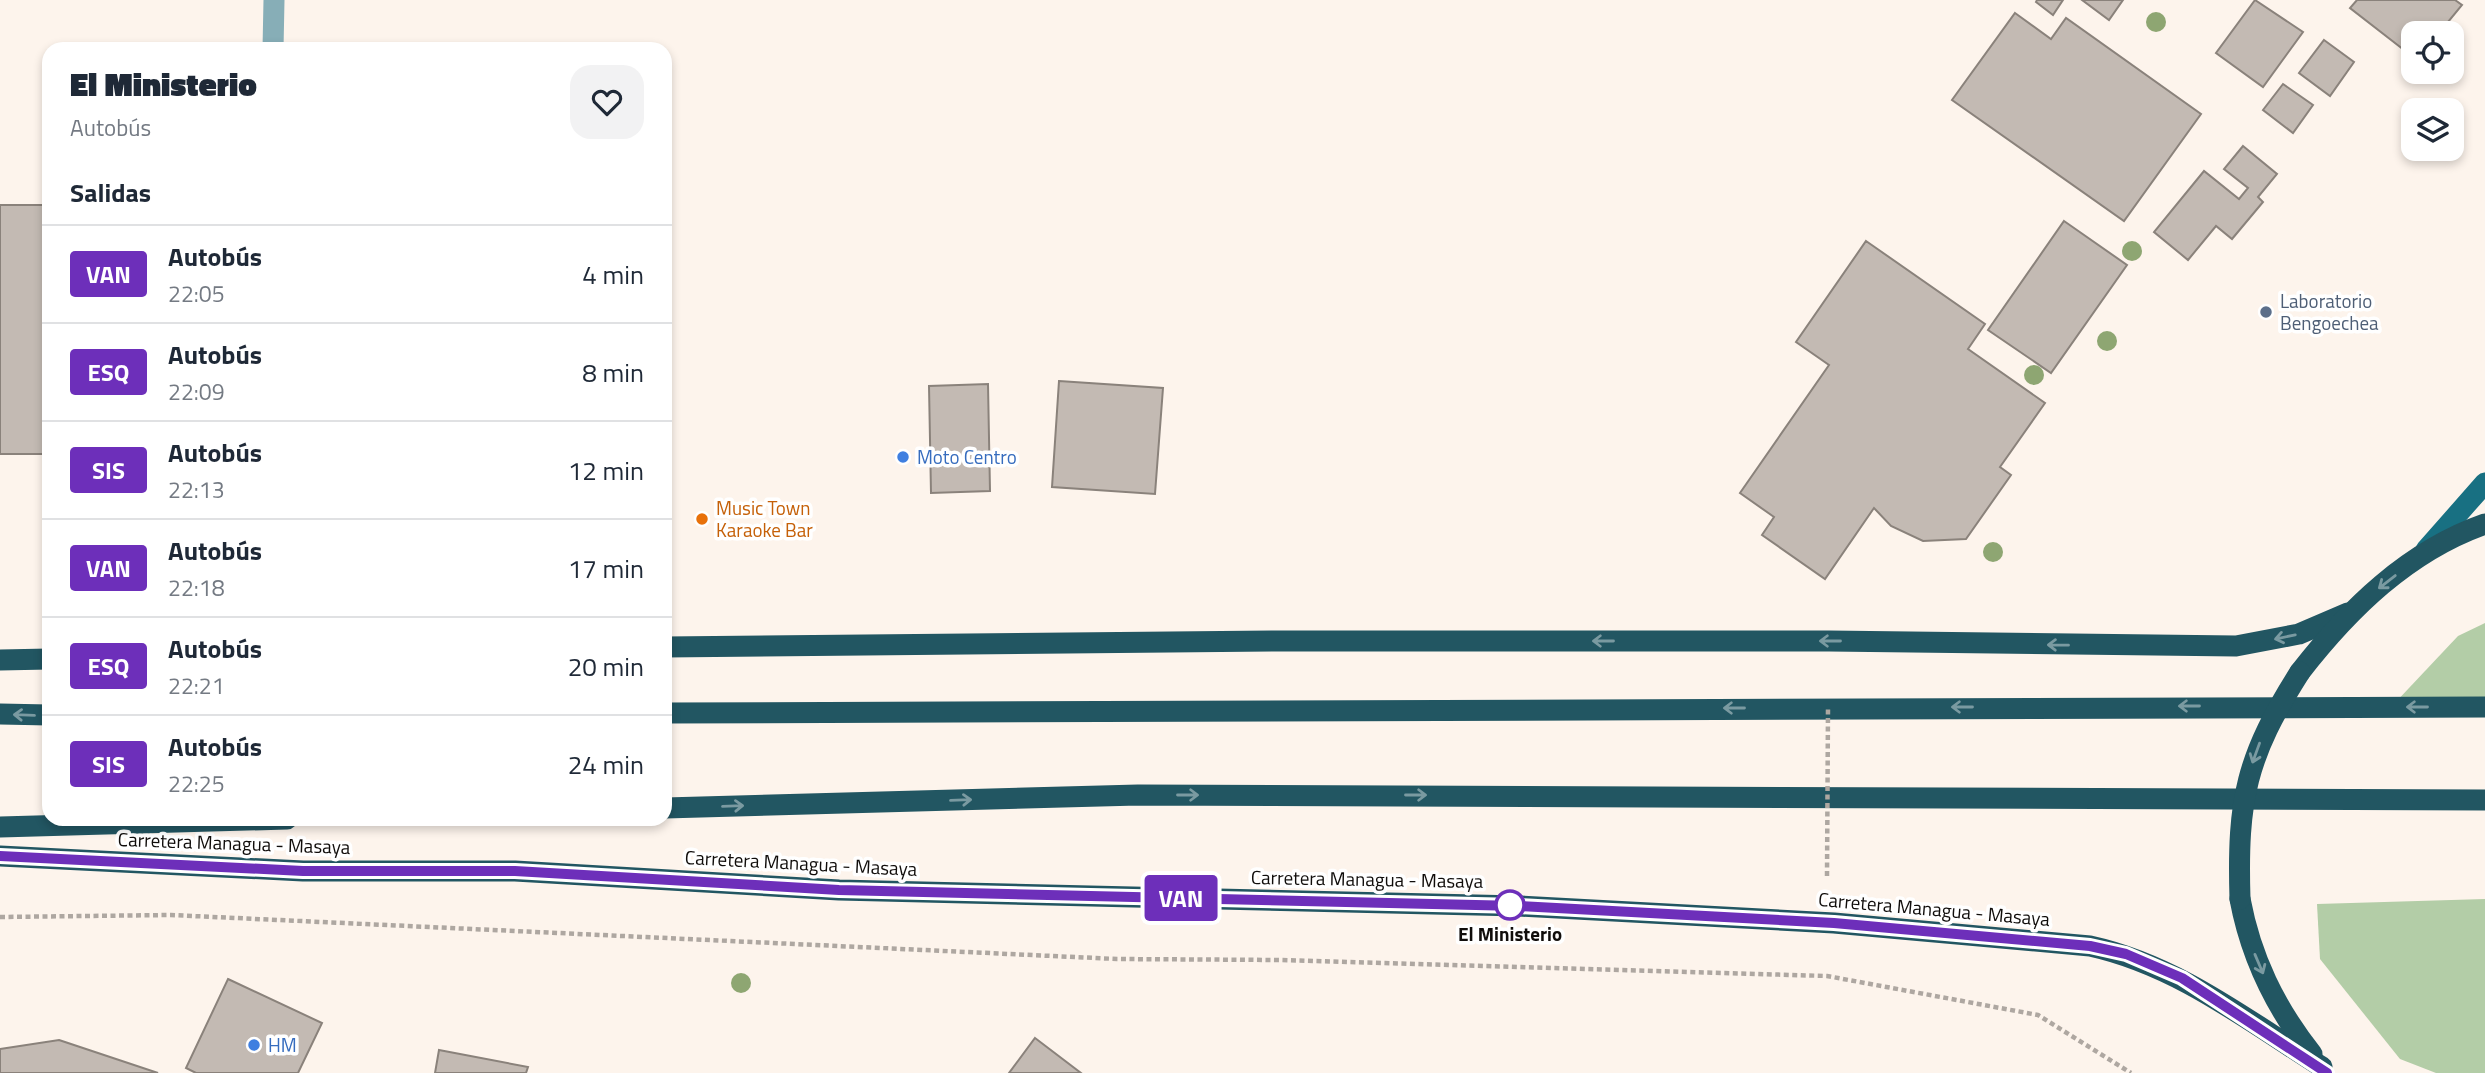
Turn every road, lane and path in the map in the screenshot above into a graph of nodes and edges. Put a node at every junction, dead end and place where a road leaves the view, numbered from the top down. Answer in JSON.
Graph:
{"nodes":[{"id":1,"x":274,"y":0,"type":"edge"},
{"id":2,"x":273,"y":42,"type":"edge"},
{"id":3,"x":2485,"y":484,"type":"edge"},
{"id":4,"x":2485,"y":524,"type":"edge"},
{"id":5,"x":2426,"y":551,"type":"junction"},
{"id":6,"x":2348,"y":613,"type":"junction"},
{"id":7,"x":672,"y":647,"type":"edge"},
{"id":8,"x":42,"y":659,"type":"edge"},
{"id":9,"x":0,"y":660,"type":"edge"},
{"id":10,"x":1828,"y":707,"type":"dead end"},
{"id":11,"x":2485,"y":707,"type":"edge"},
{"id":12,"x":672,"y":713,"type":"edge"},
{"id":13,"x":0,"y":714,"type":"edge"},
{"id":14,"x":42,"y":715,"type":"edge"},
{"id":15,"x":2485,"y":800,"type":"edge"},
{"id":16,"x":672,"y":808,"type":"edge"},
{"id":17,"x":42,"y":826,"type":"edge"},
{"id":18,"x":0,"y":827,"type":"edge"},
{"id":19,"x":0,"y":856,"type":"edge"},
{"id":20,"x":1827,"y":876,"type":"dead end"},
{"id":21,"x":0,"y":917,"type":"edge"},
{"id":22,"x":2325,"y":1070,"type":"edge"},
{"id":23,"x":2131,"y":1073,"type":"edge"}],
"edges":[{"from":1,"to":2,"type":"lane"},
{"from":3,"to":5,"type":"main road"},
{"from":4,"to":5,"type":"highway"},
{"from":5,"to":6,"type":"highway","one_way":true},
{"from":6,"to":7,"type":"highway","one_way":true},
{"from":6,"to":22,"type":"highway","one_way":true,"bridge":true},
{"from":8,"to":9,"type":"highway"},
{"from":10,"to":20,"type":"path","bridge":true},
{"from":11,"to":12,"type":"highway","one_way":true},
{"from":14,"to":13,"type":"highway","one_way":true},
{"from":16,"to":15,"type":"highway","one_way":true},
{"from":17,"to":18,"type":"highway","name":"Carretera Managua - Masaya"},
{"from":19,"to":22,"type":"highway","name":"Carretera Managua - Masaya"},
{"from":21,"to":23,"type":"path"}]}
